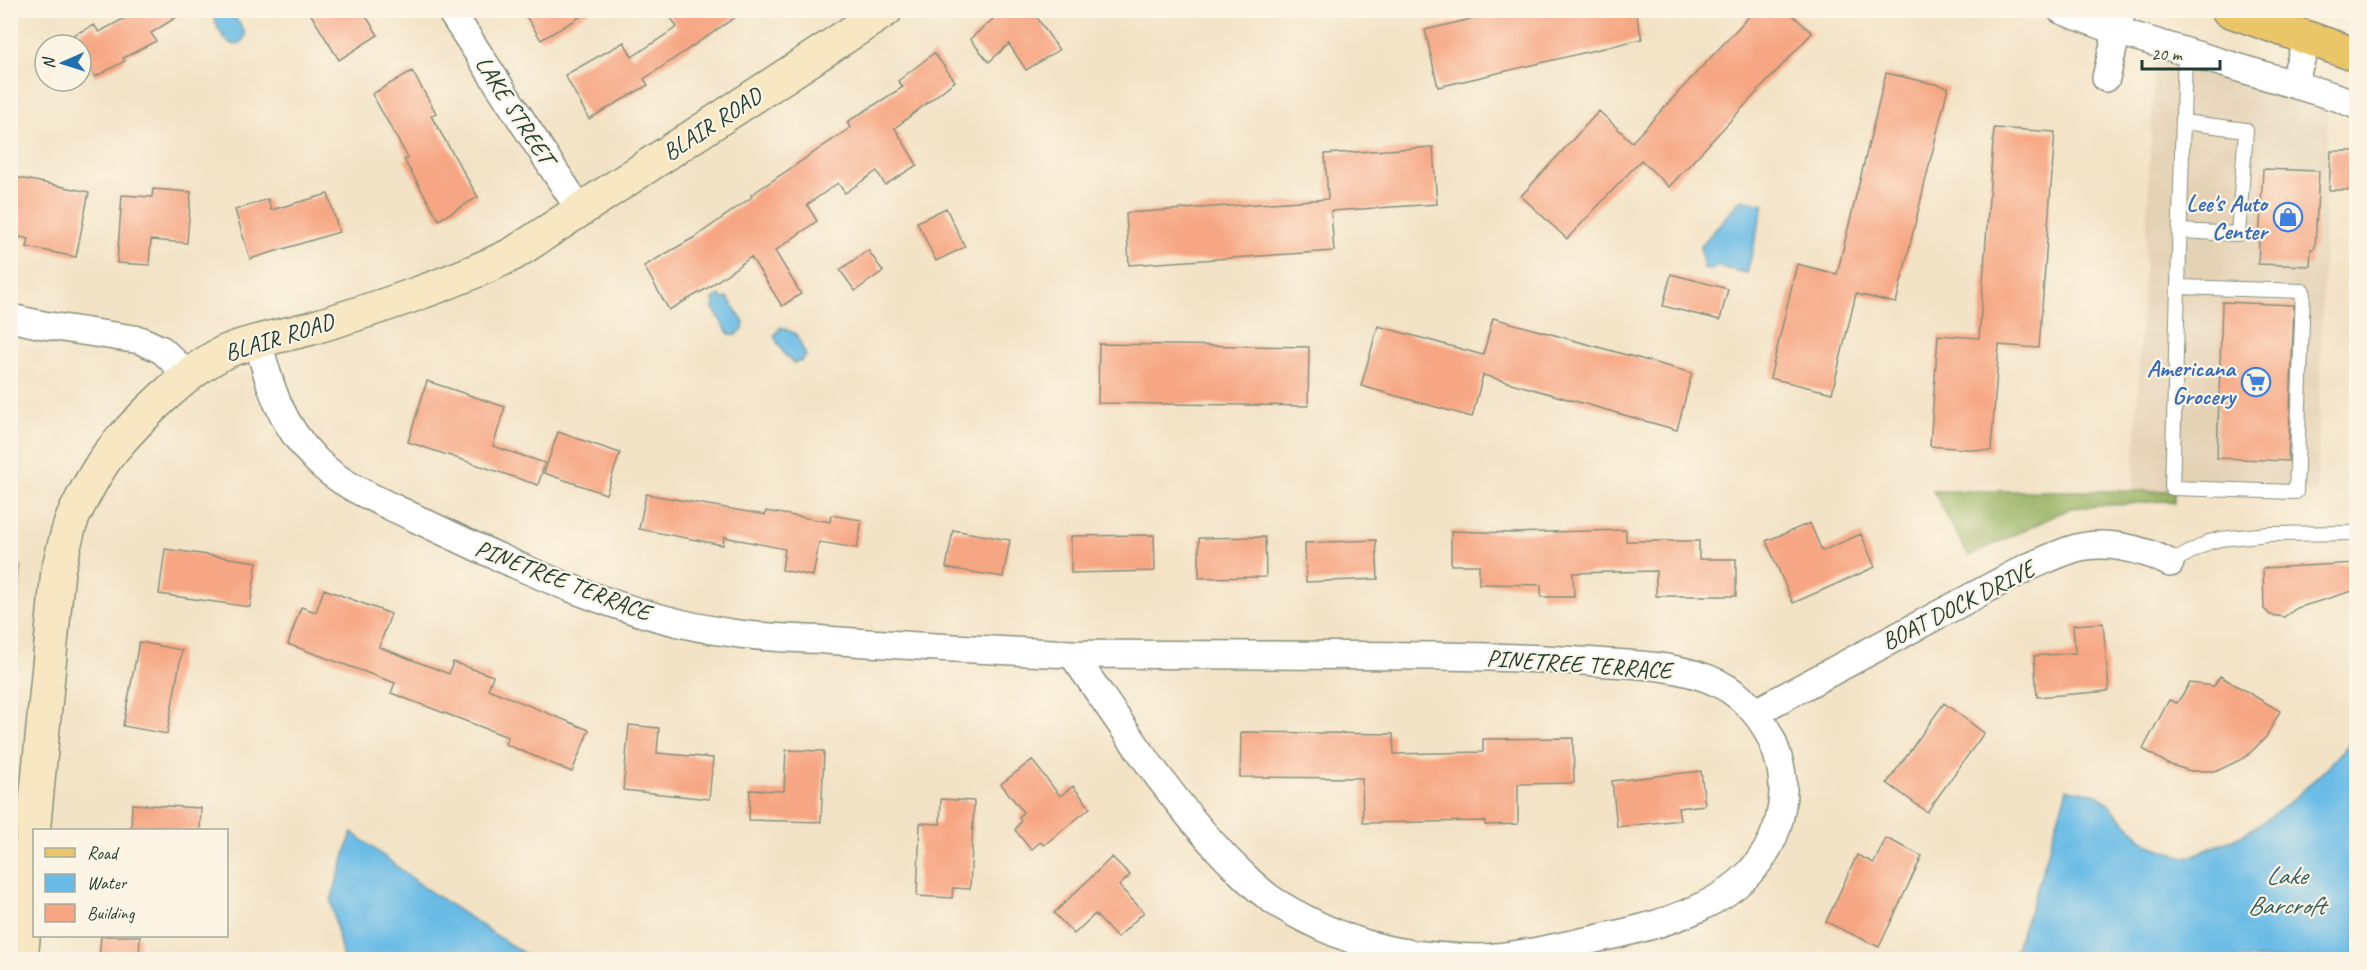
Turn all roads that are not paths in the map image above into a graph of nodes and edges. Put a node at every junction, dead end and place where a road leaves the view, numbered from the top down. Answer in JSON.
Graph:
{"nodes":[{"id":1,"x":450,"y":10,"type":"edge"},
{"id":2,"x":886,"y":10,"type":"edge"},
{"id":3,"x":2061,"y":10,"type":"edge"},
{"id":4,"x":2228,"y":10,"type":"edge"},
{"id":5,"x":2120,"y":21,"type":"edge"},
{"id":6,"x":2308,"y":38,"type":"junction"},
{"id":7,"x":2185,"y":51,"type":"junction"},
{"id":8,"x":2356,"y":55,"type":"edge"},
{"id":9,"x":2106,"y":78,"type":"dead end"},
{"id":10,"x":2293,"y":84,"type":"junction"},
{"id":11,"x":2356,"y":105,"type":"edge"},
{"id":12,"x":2183,"y":122,"type":"junction"},
{"id":13,"x":580,"y":210,"type":"junction"},
{"id":14,"x":2180,"y":231,"type":"junction"},
{"id":15,"x":2178,"y":287,"type":"junction"},
{"id":16,"x":10,"y":318,"type":"edge"},
{"id":17,"x":258,"y":341,"type":"junction"},
{"id":18,"x":188,"y":375,"type":"junction"},
{"id":19,"x":2356,"y":533,"type":"edge"},
{"id":20,"x":2170,"y":563,"type":"joint"},
{"id":21,"x":1072,"y":654,"type":"junction"},
{"id":22,"x":1756,"y":712,"type":"junction"},
{"id":23,"x":23,"y":806,"type":"edge"},
{"id":24,"x":21,"y":960,"type":"edge"}],
"edges":[{"from":1,"to":13,"type":"street","name":"LAKE STREET"},
{"from":2,"to":13,"type":"street","name":"BLAIR ROAD"},
{"from":3,"to":5,"type":"street"},
{"from":4,"to":6,"type":"main road"},
{"from":5,"to":7,"type":"street"},
{"from":5,"to":9,"type":"street"},
{"from":6,"to":8,"type":"main road"},
{"from":6,"to":10,"type":"street"},
{"from":7,"to":10,"type":"street"},
{"from":7,"to":12,"type":"lane"},
{"from":10,"to":11,"type":"street"},
{"from":12,"to":14,"type":"lane"},
{"from":12,"to":14,"type":"lane"},
{"from":13,"to":17,"type":"street","name":"BLAIR ROAD"},
{"from":14,"to":15,"type":"lane"},
{"from":15,"to":15,"type":"lane"},
{"from":16,"to":18,"type":"street"},
{"from":17,"to":18,"type":"street","name":"BLAIR ROAD"},
{"from":17,"to":21,"type":"street","name":"PINETREE TERRACE"},
{"from":18,"to":23,"type":"street","name":"BLAIR ROAD"},
{"from":19,"to":20,"type":"lane"},
{"from":20,"to":22,"type":"street","name":"BOAT DOCK DRIVE"},
{"from":21,"to":22,"type":"street","name":"PINETREE TERRACE"},
{"from":21,"to":22,"type":"street","name":"PINETREE TERRACE"},
{"from":23,"to":24,"type":"street","name":"BLAIR ROAD"}]}
